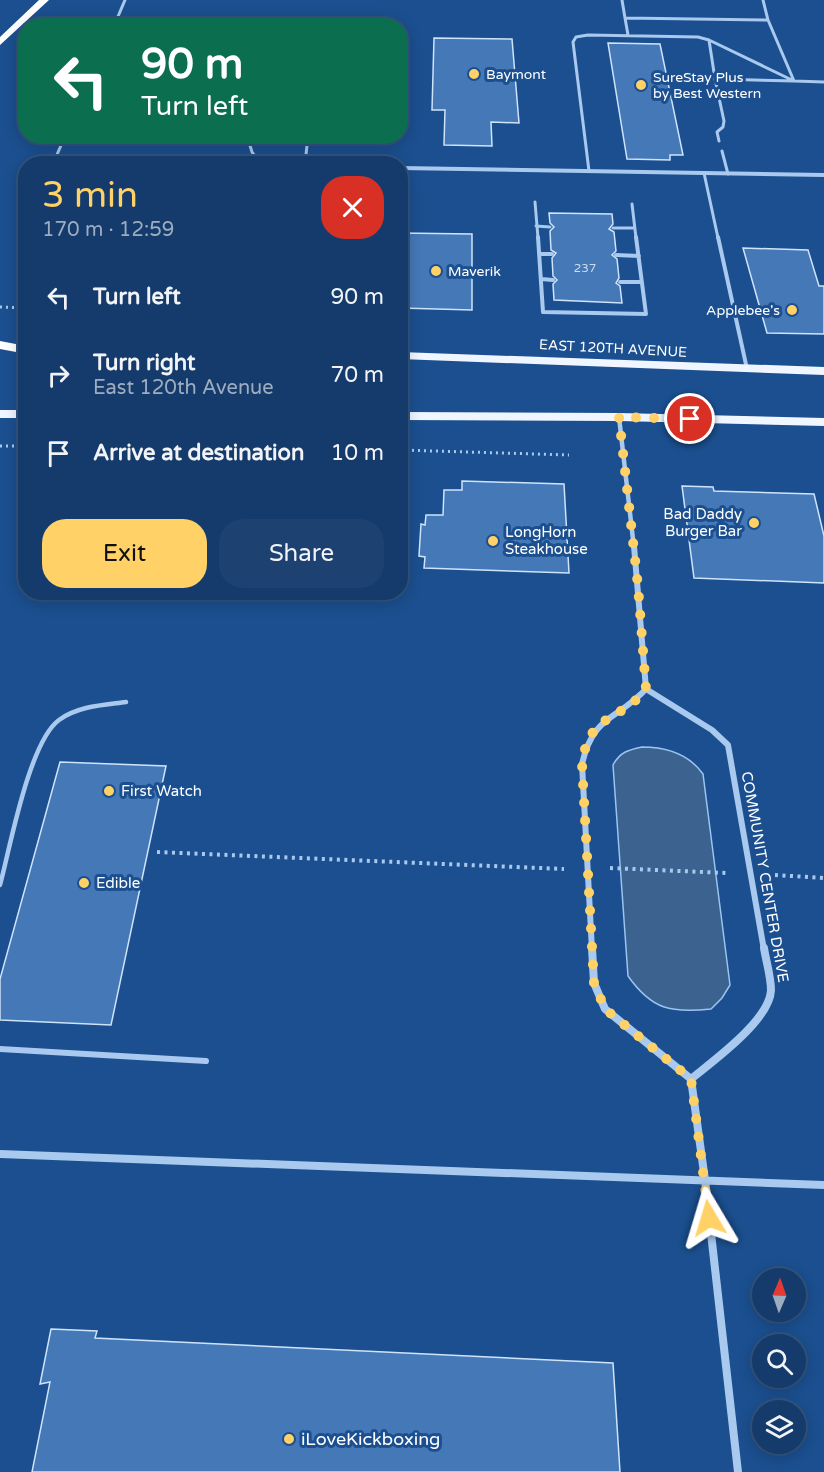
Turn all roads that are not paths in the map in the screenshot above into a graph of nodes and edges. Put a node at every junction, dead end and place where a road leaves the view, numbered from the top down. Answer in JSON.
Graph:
{"nodes":[{"id":1,"x":44,"y":0,"type":"edge"},
{"id":2,"x":124,"y":0,"type":"edge"},
{"id":3,"x":622,"y":0,"type":"edge"},
{"id":4,"x":763,"y":0,"type":"edge"},
{"id":5,"x":25,"y":18,"type":"edge"},
{"id":6,"x":117,"y":18,"type":"edge"},
{"id":7,"x":625,"y":18,"type":"junction"},
{"id":8,"x":768,"y":20,"type":"junction"},
{"id":9,"x":18,"y":25,"type":"edge"},
{"id":10,"x":628,"y":36,"type":"junction"},
{"id":11,"x":709,"y":40,"type":"junction"},
{"id":12,"x":0,"y":42,"type":"edge"},
{"id":13,"x":715,"y":79,"type":"junction"},
{"id":14,"x":794,"y":81,"type":"junction"},
{"id":15,"x":824,"y":82,"type":"edge"},
{"id":16,"x":718,"y":141,"type":"dead end"},
{"id":17,"x":722,"y":151,"type":"dead end"},
{"id":18,"x":408,"y":168,"type":"edge"},
{"id":19,"x":590,"y":171,"type":"junction"},
{"id":20,"x":704,"y":173,"type":"junction"},
{"id":21,"x":728,"y":174,"type":"junction"},
{"id":22,"x":824,"y":175,"type":"edge"},
{"id":23,"x":535,"y":202,"type":"dead end"},
{"id":24,"x":632,"y":204,"type":"dead end"},
{"id":25,"x":537,"y":226,"type":"junction"},
{"id":26,"x":550,"y":226,"type":"dead end"},
{"id":27,"x":613,"y":228,"type":"dead end"},
{"id":28,"x":634,"y":228,"type":"junction"},
{"id":29,"x":539,"y":254,"type":"junction"},
{"id":30,"x":552,"y":254,"type":"dead end"},
{"id":31,"x":616,"y":255,"type":"dead end"},
{"id":32,"x":639,"y":256,"type":"junction"},
{"id":33,"x":541,"y":279,"type":"junction"},
{"id":34,"x":553,"y":280,"type":"dead end"},
{"id":35,"x":620,"y":282,"type":"dead end"},
{"id":36,"x":642,"y":282,"type":"junction"},
{"id":37,"x":0,"y":346,"type":"edge"},
{"id":38,"x":18,"y":348,"type":"edge"},
{"id":39,"x":408,"y":356,"type":"edge"},
{"id":40,"x":747,"y":369,"type":"junction"},
{"id":41,"x":824,"y":370,"type":"edge"},
{"id":42,"x":0,"y":414,"type":"edge"},
{"id":43,"x":18,"y":414,"type":"edge"},
{"id":44,"x":408,"y":416,"type":"edge"},
{"id":45,"x":619,"y":417,"type":"junction"},
{"id":46,"x":824,"y":422,"type":"edge"},
{"id":47,"x":646,"y":689,"type":"junction"},
{"id":48,"x":126,"y":702,"type":"dead end"},
{"id":49,"x":0,"y":885,"type":"edge"},
{"id":50,"x":0,"y":1049,"type":"edge"},
{"id":51,"x":206,"y":1060,"type":"dead end"},
{"id":52,"x":691,"y":1079,"type":"junction"},
{"id":53,"x":0,"y":1154,"type":"edge"},
{"id":54,"x":705,"y":1180,"type":"junction"},
{"id":55,"x":824,"y":1185,"type":"edge"},
{"id":56,"x":738,"y":1472,"type":"edge"}],
"edges":[{"from":1,"to":5,"type":"highway"},
{"from":2,"to":6,"type":"lane"},
{"from":3,"to":7,"type":"lane"},
{"from":4,"to":8,"type":"lane"},
{"from":7,"to":8,"type":"lane"},
{"from":7,"to":10,"type":"lane"},
{"from":8,"to":14,"type":"lane"},
{"from":9,"to":12,"type":"highway"},
{"from":10,"to":11,"type":"lane"},
{"from":10,"to":19,"type":"lane"},
{"from":11,"to":13,"type":"lane"},
{"from":11,"to":14,"type":"lane"},
{"from":13,"to":14,"type":"lane"},
{"from":13,"to":16,"type":"lane"},
{"from":14,"to":15,"type":"lane"},
{"from":17,"to":21,"type":"lane"},
{"from":18,"to":19,"type":"street"},
{"from":19,"to":20,"type":"street"},
{"from":20,"to":21,"type":"street"},
{"from":20,"to":40,"type":"lane"},
{"from":21,"to":22,"type":"street"},
{"from":23,"to":25,"type":"lane"},
{"from":24,"to":28,"type":"lane"},
{"from":25,"to":26,"type":"lane"},
{"from":25,"to":29,"type":"lane"},
{"from":27,"to":28,"type":"lane"},
{"from":28,"to":32,"type":"lane"},
{"from":29,"to":30,"type":"lane"},
{"from":29,"to":33,"type":"lane"},
{"from":31,"to":32,"type":"lane"},
{"from":32,"to":36,"type":"lane"},
{"from":33,"to":34,"type":"lane"},
{"from":33,"to":36,"type":"lane"},
{"from":35,"to":36,"type":"lane"},
{"from":37,"to":38,"type":"highway"},
{"from":39,"to":40,"type":"main road","name":"EAST 120TH AVENUE"},
{"from":40,"to":41,"type":"main road","name":"EAST 120TH AVENUE"},
{"from":42,"to":43,"type":"main road"},
{"from":44,"to":45,"type":"main road"},
{"from":45,"to":46,"type":"main road"},
{"from":45,"to":47,"type":"street"},
{"from":47,"to":52,"type":"street"},
{"from":47,"to":52,"type":"street","name":"COMMUNITY CENTER DRIVE"},
{"from":48,"to":49,"type":"lane"},
{"from":50,"to":51,"type":"lane"},
{"from":52,"to":54,"type":"street"},
{"from":53,"to":54,"type":"street"},
{"from":54,"to":55,"type":"street"},
{"from":54,"to":56,"type":"street"}]}
